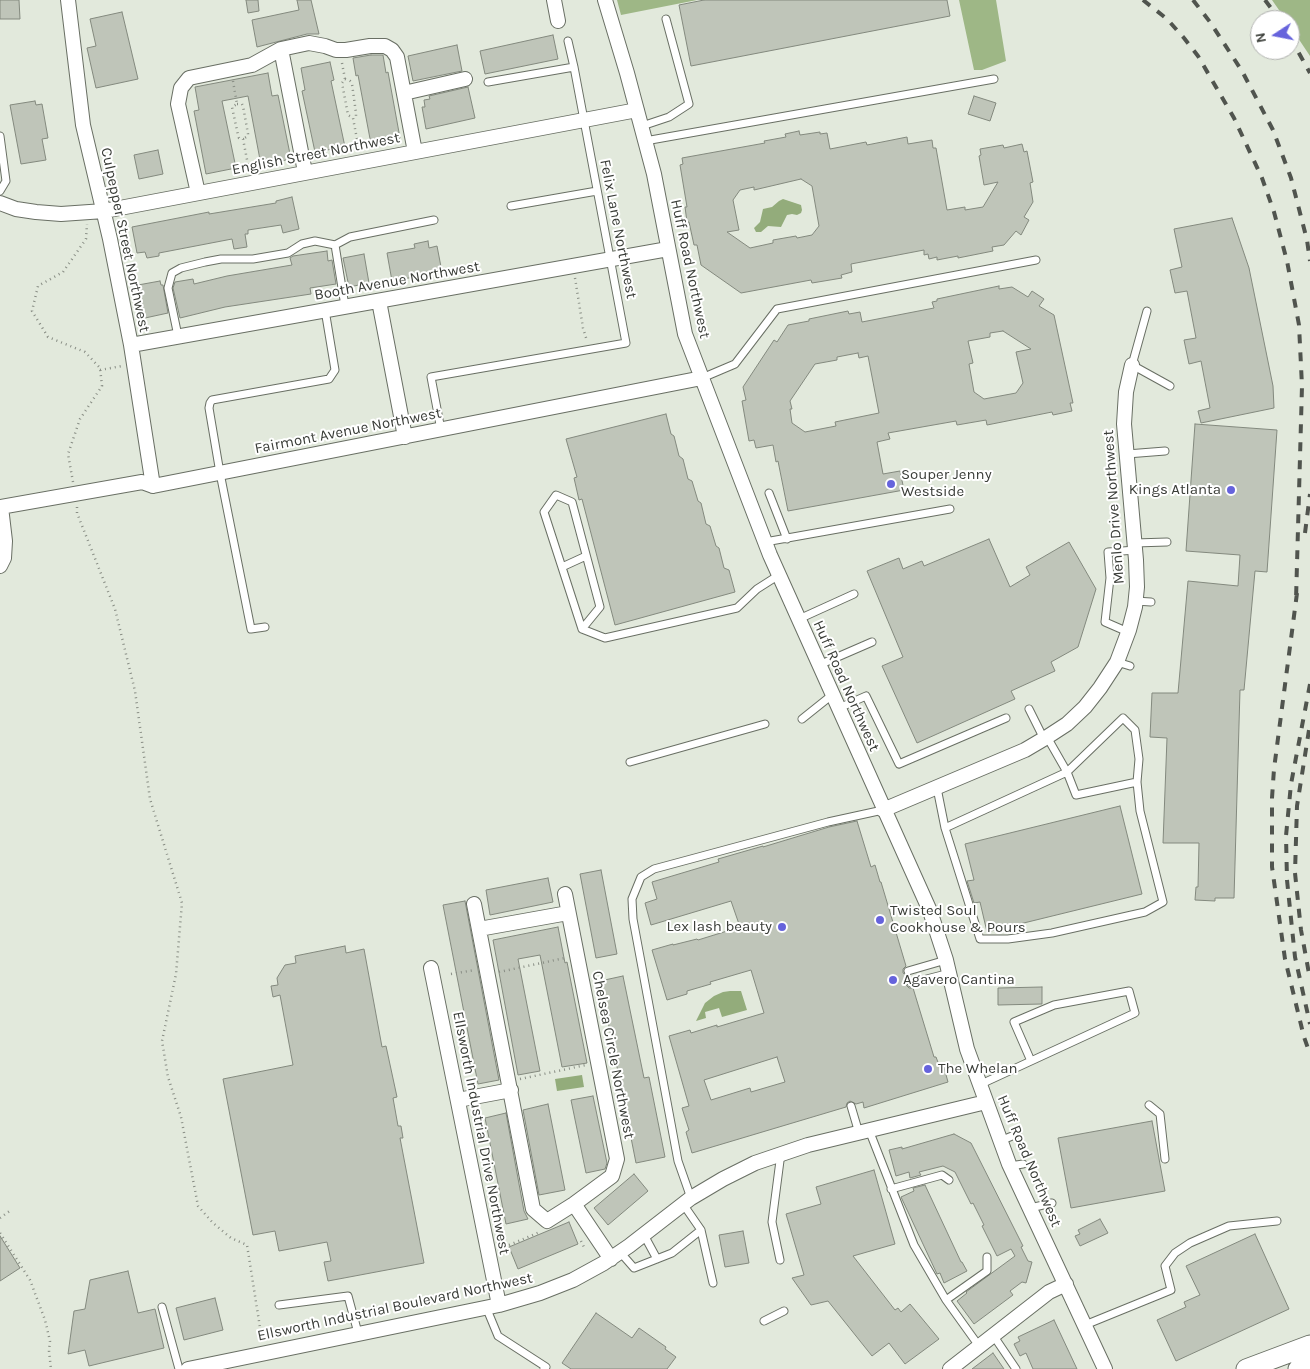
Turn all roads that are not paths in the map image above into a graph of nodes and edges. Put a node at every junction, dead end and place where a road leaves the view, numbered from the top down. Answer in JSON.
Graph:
{"nodes":[{"id":1,"x":68,"y":0,"type":"edge"},
{"id":2,"x":554,"y":0,"type":"edge"},
{"id":3,"x":605,"y":0,"type":"edge"},
{"id":4,"x":666,"y":19,"type":"dead end"},
{"id":5,"x":558,"y":21,"type":"dead end"},
{"id":6,"x":568,"y":41,"type":"dead end"},
{"id":7,"x":281,"y":50,"type":"junction"},
{"id":8,"x":574,"y":67,"type":"junction"},
{"id":9,"x":465,"y":79,"type":"dead end"},
{"id":10,"x":994,"y":79,"type":"dead end"},
{"id":11,"x":488,"y":82,"type":"dead end"},
{"id":12,"x":404,"y":92,"type":"junction"},
{"id":13,"x":638,"y":110,"type":"junction"},
{"id":14,"x":584,"y":120,"type":"junction"},
{"id":15,"x":642,"y":126,"type":"junction"},
{"id":16,"x":0,"y":136,"type":"edge"},
{"id":17,"x":645,"y":141,"type":"junction"},
{"id":18,"x":415,"y":152,"type":"junction"},
{"id":19,"x":305,"y":172,"type":"junction"},
{"id":20,"x":0,"y":191,"type":"edge"},
{"id":21,"x":597,"y":191,"type":"junction"},
{"id":22,"x":198,"y":193,"type":"junction"},
{"id":23,"x":0,"y":203,"type":"edge"},
{"id":24,"x":512,"y":206,"type":"dead end"},
{"id":25,"x":104,"y":211,"type":"junction"},
{"id":26,"x":434,"y":220,"type":"dead end"},
{"id":27,"x":335,"y":245,"type":"junction"},
{"id":28,"x":668,"y":249,"type":"junction"},
{"id":29,"x":610,"y":260,"type":"junction"},
{"id":30,"x":1036,"y":260,"type":"dead end"},
{"id":31,"x":379,"y":301,"type":"junction"},
{"id":32,"x":345,"y":306,"type":"junction"},
{"id":33,"x":325,"y":310,"type":"junction"},
{"id":34,"x":1147,"y":311,"type":"dead end"},
{"id":35,"x":178,"y":336,"type":"junction"},
{"id":36,"x":131,"y":345,"type":"junction"},
{"id":37,"x":1132,"y":365,"type":"junction"},
{"id":38,"x":702,"y":378,"type":"junction"},
{"id":39,"x":1170,"y":386,"type":"dead end"},
{"id":40,"x":441,"y":430,"type":"junction"},
{"id":41,"x":405,"y":437,"type":"junction"},
{"id":42,"x":1165,"y":451,"type":"dead end"},
{"id":43,"x":1127,"y":454,"type":"junction"},
{"id":44,"x":220,"y":473,"type":"junction"},
{"id":45,"x":153,"y":486,"type":"junction"},
{"id":46,"x":768,"y":492,"type":"dead end"},
{"id":47,"x":0,"y":505,"type":"edge"},
{"id":48,"x":950,"y":509,"type":"dead end"},
{"id":49,"x":786,"y":538,"type":"junction"},
{"id":50,"x":765,"y":542,"type":"junction"},
{"id":51,"x":1167,"y":542,"type":"dead end"},
{"id":52,"x":1135,"y":546,"type":"junction"},
{"id":53,"x":586,"y":556,"type":"junction"},
{"id":54,"x":0,"y":566,"type":"edge"},
{"id":55,"x":562,"y":567,"type":"junction"},
{"id":56,"x":779,"y":576,"type":"junction"},
{"id":57,"x":854,"y":594,"type":"dead end"},
{"id":58,"x":1135,"y":601,"type":"junction"},
{"id":59,"x":1151,"y":602,"type":"dead end"},
{"id":60,"x":799,"y":619,"type":"junction"},
{"id":61,"x":265,"y":627,"type":"dead end"},
{"id":62,"x":582,"y":629,"type":"junction"},
{"id":63,"x":1128,"y":632,"type":"junction"},
{"id":64,"x":872,"y":642,"type":"dead end"},
{"id":65,"x":819,"y":664,"type":"junction"},
{"id":66,"x":832,"y":695,"type":"junction"},
{"id":67,"x":838,"y":708,"type":"junction"},
{"id":68,"x":1029,"y":709,"type":"dead end"},
{"id":69,"x":1006,"y":718,"type":"dead end"},
{"id":70,"x":802,"y":719,"type":"dead end"},
{"id":71,"x":765,"y":724,"type":"dead end"},
{"id":72,"x":1046,"y":738,"type":"junction"},
{"id":73,"x":630,"y":762,"type":"dead end"},
{"id":74,"x":1067,"y":772,"type":"junction"},
{"id":75,"x":1138,"y":782,"type":"junction"},
{"id":76,"x":937,"y":788,"type":"junction"},
{"id":77,"x":883,"y":810,"type":"junction"},
{"id":78,"x":946,"y":828,"type":"junction"},
{"id":79,"x":565,"y":894,"type":"dead end"},
{"id":80,"x":474,"y":904,"type":"dead end"},
{"id":81,"x":568,"y":913,"type":"junction"},
{"id":82,"x":479,"y":929,"type":"junction"},
{"id":83,"x":924,"y":966,"type":"junction"},
{"id":84,"x":948,"y":966,"type":"junction"},
{"id":85,"x":431,"y":968,"type":"dead end"},
{"id":86,"x":908,"y":971,"type":"dead end"},
{"id":87,"x":928,"y":979,"type":"junction"},
{"id":88,"x":911,"y":983,"type":"dead end"},
{"id":89,"x":1031,"y":1061,"type":"junction"},
{"id":90,"x":979,"y":1084,"type":"junction"},
{"id":91,"x":514,"y":1085,"type":"junction"},
{"id":92,"x":458,"y":1100,"type":"junction"},
{"id":93,"x":986,"y":1102,"type":"junction"},
{"id":94,"x":1149,"y":1104,"type":"dead end"},
{"id":95,"x":851,"y":1106,"type":"dead end"},
{"id":96,"x":864,"y":1131,"type":"junction"},
{"id":97,"x":1017,"y":1134,"type":"dead end"},
{"id":98,"x":1000,"y":1141,"type":"junction"},
{"id":99,"x":781,"y":1153,"type":"junction"},
{"id":100,"x":1165,"y":1159,"type":"dead end"},
{"id":101,"x":949,"y":1180,"type":"dead end"},
{"id":102,"x":891,"y":1189,"type":"junction"},
{"id":103,"x":687,"y":1201,"type":"junction"},
{"id":104,"x":1052,"y":1203,"type":"dead end"},
{"id":105,"x":574,"y":1204,"type":"junction"},
{"id":106,"x":1030,"y":1208,"type":"junction"},
{"id":107,"x":1277,"y":1220,"type":"dead end"},
{"id":108,"x":702,"y":1230,"type":"junction"},
{"id":109,"x":644,"y":1235,"type":"junction"},
{"id":110,"x":615,"y":1255,"type":"junction"},
{"id":111,"x":987,"y":1257,"type":"dead end"},
{"id":112,"x":657,"y":1260,"type":"junction"},
{"id":113,"x":780,"y":1260,"type":"dead end"},
{"id":114,"x":713,"y":1283,"type":"dead end"},
{"id":115,"x":1066,"y":1284,"type":"junction"},
{"id":116,"x":946,"y":1300,"type":"junction"},
{"id":117,"x":279,"y":1305,"type":"dead end"},
{"id":118,"x":493,"y":1306,"type":"junction"},
{"id":119,"x":162,"y":1307,"type":"dead end"},
{"id":120,"x":784,"y":1311,"type":"dead end"},
{"id":121,"x":764,"y":1321,"type":"dead end"},
{"id":122,"x":1085,"y":1325,"type":"junction"},
{"id":123,"x":358,"y":1333,"type":"junction"},
{"id":124,"x":992,"y":1335,"type":"junction"},
{"id":125,"x":1310,"y":1345,"type":"edge"},
{"id":126,"x":979,"y":1346,"type":"junction"},
{"id":127,"x":249,"y":1362,"type":"edge"},
{"id":128,"x":1310,"y":1364,"type":"edge"},
{"id":129,"x":179,"y":1369,"type":"edge"},
{"id":130,"x":188,"y":1369,"type":"edge"},
{"id":131,"x":544,"y":1369,"type":"edge"},
{"id":132,"x":950,"y":1369,"type":"edge"},
{"id":133,"x":1016,"y":1369,"type":"edge"},
{"id":134,"x":1105,"y":1369,"type":"edge"},
{"id":135,"x":1246,"y":1369,"type":"edge"},
{"id":136,"x":1298,"y":1369,"type":"edge"}],
"edges":[{"from":1,"to":25,"type":"street","name":"Culpepper Street Northwest"},
{"from":2,"to":5,"type":"street"},
{"from":3,"to":13,"type":"street","name":"Huff Road Northwest"},
{"from":4,"to":15,"type":"lane"},
{"from":6,"to":8,"type":"lane","name":"Felix Lane Northwest"},
{"from":7,"to":12,"type":"street"},
{"from":7,"to":19,"type":"street"},
{"from":7,"to":22,"type":"street"},
{"from":8,"to":11,"type":"lane"},
{"from":8,"to":14,"type":"lane","name":"Felix Lane Northwest"},
{"from":9,"to":12,"type":"street"},
{"from":10,"to":17,"type":"lane"},
{"from":12,"to":18,"type":"street"},
{"from":13,"to":14,"type":"street","name":"English Street Northwest"},
{"from":13,"to":15,"type":"street","name":"Huff Road Northwest"},
{"from":14,"to":18,"type":"street","name":"English Street Northwest"},
{"from":14,"to":21,"type":"lane","name":"Felix Lane Northwest"},
{"from":15,"to":17,"type":"street","name":"Huff Road Northwest"},
{"from":16,"to":20,"type":"lane"},
{"from":17,"to":28,"type":"street","name":"Huff Road Northwest"},
{"from":18,"to":19,"type":"street","name":"English Street Northwest"},
{"from":19,"to":22,"type":"street","name":"English Street Northwest"},
{"from":21,"to":24,"type":"lane"},
{"from":21,"to":29,"type":"lane","name":"Felix Lane Northwest"},
{"from":22,"to":25,"type":"street","name":"English Street Northwest"},
{"from":23,"to":25,"type":"street","name":"English Street Northwest"},
{"from":25,"to":36,"type":"street","name":"Culpepper Street Northwest"},
{"from":26,"to":27,"type":"lane"},
{"from":27,"to":32,"type":"lane"},
{"from":27,"to":35,"type":"lane"},
{"from":28,"to":29,"type":"street","name":"Booth Avenue Northwest"},
{"from":28,"to":38,"type":"street","name":"Huff Road Northwest"},
{"from":29,"to":31,"type":"street","name":"Booth Avenue Northwest"},
{"from":29,"to":40,"type":"lane","name":"Felix Lane Northwest"},
{"from":30,"to":38,"type":"lane"},
{"from":31,"to":32,"type":"street","name":"Booth Avenue Northwest"},
{"from":31,"to":41,"type":"street"},
{"from":32,"to":33,"type":"street","name":"Booth Avenue Northwest"},
{"from":33,"to":35,"type":"street","name":"Booth Avenue Northwest"},
{"from":33,"to":44,"type":"lane"},
{"from":34,"to":37,"type":"lane"},
{"from":35,"to":36,"type":"street","name":"Booth Avenue Northwest"},
{"from":36,"to":45,"type":"street","name":"Culpepper Street Northwest"},
{"from":37,"to":39,"type":"lane"},
{"from":37,"to":43,"type":"street","name":"Menlo Drive Northwest"},
{"from":38,"to":40,"type":"street","name":"Fairmont Avenue Northwest"},
{"from":38,"to":50,"type":"street","name":"Huff Road Northwest"},
{"from":40,"to":41,"type":"street","name":"Fairmont Avenue Northwest"},
{"from":41,"to":44,"type":"street","name":"Fairmont Avenue Northwest"},
{"from":42,"to":43,"type":"lane"},
{"from":43,"to":52,"type":"street","name":"Menlo Drive Northwest"},
{"from":44,"to":45,"type":"street","name":"Fairmont Avenue Northwest"},
{"from":44,"to":61,"type":"lane"},
{"from":45,"to":47,"type":"street","name":"Fairmont Avenue Northwest"},
{"from":46,"to":49,"type":"lane"},
{"from":47,"to":54,"type":"street"},
{"from":48,"to":49,"type":"lane"},
{"from":49,"to":50,"type":"lane"},
{"from":50,"to":56,"type":"street","name":"Huff Road Northwest"},
{"from":51,"to":52,"type":"lane"},
{"from":52,"to":58,"type":"street","name":"Menlo Drive Northwest"},
{"from":52,"to":63,"type":"lane"},
{"from":53,"to":55,"type":"lane"},
{"from":53,"to":55,"type":"lane"},
{"from":53,"to":62,"type":"lane"},
{"from":55,"to":62,"type":"lane"},
{"from":56,"to":60,"type":"street","name":"Huff Road Northwest"},
{"from":56,"to":62,"type":"lane"},
{"from":57,"to":60,"type":"lane"},
{"from":58,"to":59,"type":"lane"},
{"from":58,"to":63,"type":"street","name":"Menlo Drive Northwest"},
{"from":60,"to":65,"type":"street","name":"Huff Road Northwest"},
{"from":63,"to":72,"type":"street","name":"Menlo Drive Northwest"},
{"from":64,"to":65,"type":"lane"},
{"from":65,"to":66,"type":"street","name":"Huff Road Northwest"},
{"from":66,"to":67,"type":"street","name":"Huff Road Northwest"},
{"from":66,"to":70,"type":"lane"},
{"from":67,"to":69,"type":"lane"},
{"from":67,"to":77,"type":"street","name":"Huff Road Northwest"},
{"from":68,"to":72,"type":"lane"},
{"from":71,"to":73,"type":"lane"},
{"from":72,"to":74,"type":"lane"},
{"from":72,"to":76,"type":"street","name":"Menlo Drive Northwest"},
{"from":74,"to":75,"type":"lane"},
{"from":74,"to":75,"type":"lane"},
{"from":74,"to":78,"type":"lane"},
{"from":75,"to":78,"type":"lane"},
{"from":76,"to":77,"type":"street","name":"Menlo Drive Northwest"},
{"from":76,"to":78,"type":"lane"},
{"from":77,"to":84,"type":"street","name":"Huff Road Northwest"},
{"from":77,"to":103,"type":"lane"},
{"from":79,"to":81,"type":"street","name":"Chelsea Circle Northwest"},
{"from":80,"to":82,"type":"street","name":"Chelsea Circle Northwest"},
{"from":81,"to":82,"type":"street"},
{"from":81,"to":105,"type":"street","name":"Chelsea Circle Northwest"},
{"from":82,"to":91,"type":"street","name":"Chelsea Circle Northwest"},
{"from":83,"to":84,"type":"lane"},
{"from":83,"to":86,"type":"lane"},
{"from":83,"to":87,"type":"lane"},
{"from":84,"to":87,"type":"lane"},
{"from":84,"to":90,"type":"street","name":"Huff Road Northwest"},
{"from":85,"to":92,"type":"street","name":"Ellsworth Industrial Drive Northwest"},
{"from":87,"to":88,"type":"lane"},
{"from":89,"to":89,"type":"lane"},
{"from":89,"to":90,"type":"lane"},
{"from":90,"to":93,"type":"street","name":"Huff Road Northwest"},
{"from":91,"to":92,"type":"street"},
{"from":91,"to":105,"type":"street","name":"Chelsea Circle Northwest"},
{"from":92,"to":118,"type":"street","name":"Ellsworth Industrial Drive Northwest"},
{"from":93,"to":96,"type":"street","name":"Ellsworth Industrial Boulevard Northwest"},
{"from":93,"to":98,"type":"street","name":"Huff Road Northwest"},
{"from":94,"to":100,"type":"lane"},
{"from":95,"to":96,"type":"lane"},
{"from":96,"to":99,"type":"street","name":"Ellsworth Industrial Boulevard Northwest"},
{"from":96,"to":102,"type":"lane"},
{"from":97,"to":98,"type":"lane"},
{"from":98,"to":106,"type":"street","name":"Huff Road Northwest"},
{"from":99,"to":103,"type":"street","name":"Ellsworth Industrial Boulevard Northwest"},
{"from":99,"to":113,"type":"lane"},
{"from":101,"to":102,"type":"lane"},
{"from":102,"to":116,"type":"lane"},
{"from":103,"to":108,"type":"lane"},
{"from":103,"to":109,"type":"street","name":"Ellsworth Industrial Boulevard Northwest"},
{"from":104,"to":106,"type":"lane"},
{"from":105,"to":110,"type":"street"},
{"from":106,"to":115,"type":"street","name":"Huff Road Northwest"},
{"from":107,"to":122,"type":"lane"},
{"from":108,"to":112,"type":"lane"},
{"from":108,"to":114,"type":"lane"},
{"from":109,"to":110,"type":"street","name":"Ellsworth Industrial Boulevard Northwest"},
{"from":109,"to":112,"type":"lane"},
{"from":110,"to":112,"type":"lane"},
{"from":110,"to":118,"type":"street","name":"Ellsworth Industrial Boulevard Northwest"},
{"from":111,"to":116,"type":"lane"},
{"from":115,"to":122,"type":"street","name":"Huff Road Northwest"},
{"from":115,"to":124,"type":"street"},
{"from":116,"to":126,"type":"lane"},
{"from":117,"to":123,"type":"lane"},
{"from":118,"to":123,"type":"street","name":"Ellsworth Industrial Boulevard Northwest"},
{"from":118,"to":131,"type":"lane"},
{"from":119,"to":129,"type":"lane"},
{"from":120,"to":121,"type":"lane"},
{"from":122,"to":134,"type":"street","name":"Huff Road Northwest"},
{"from":123,"to":127,"type":"street","name":"Ellsworth Industrial Boulevard Northwest"},
{"from":124,"to":126,"type":"street"},
{"from":124,"to":133,"type":"lane"},
{"from":125,"to":135,"type":"main road"},
{"from":126,"to":132,"type":"street"},
{"from":127,"to":130,"type":"street","name":"Ellsworth Industrial Boulevard Northwest"},
{"from":128,"to":136,"type":"main road"}]}
